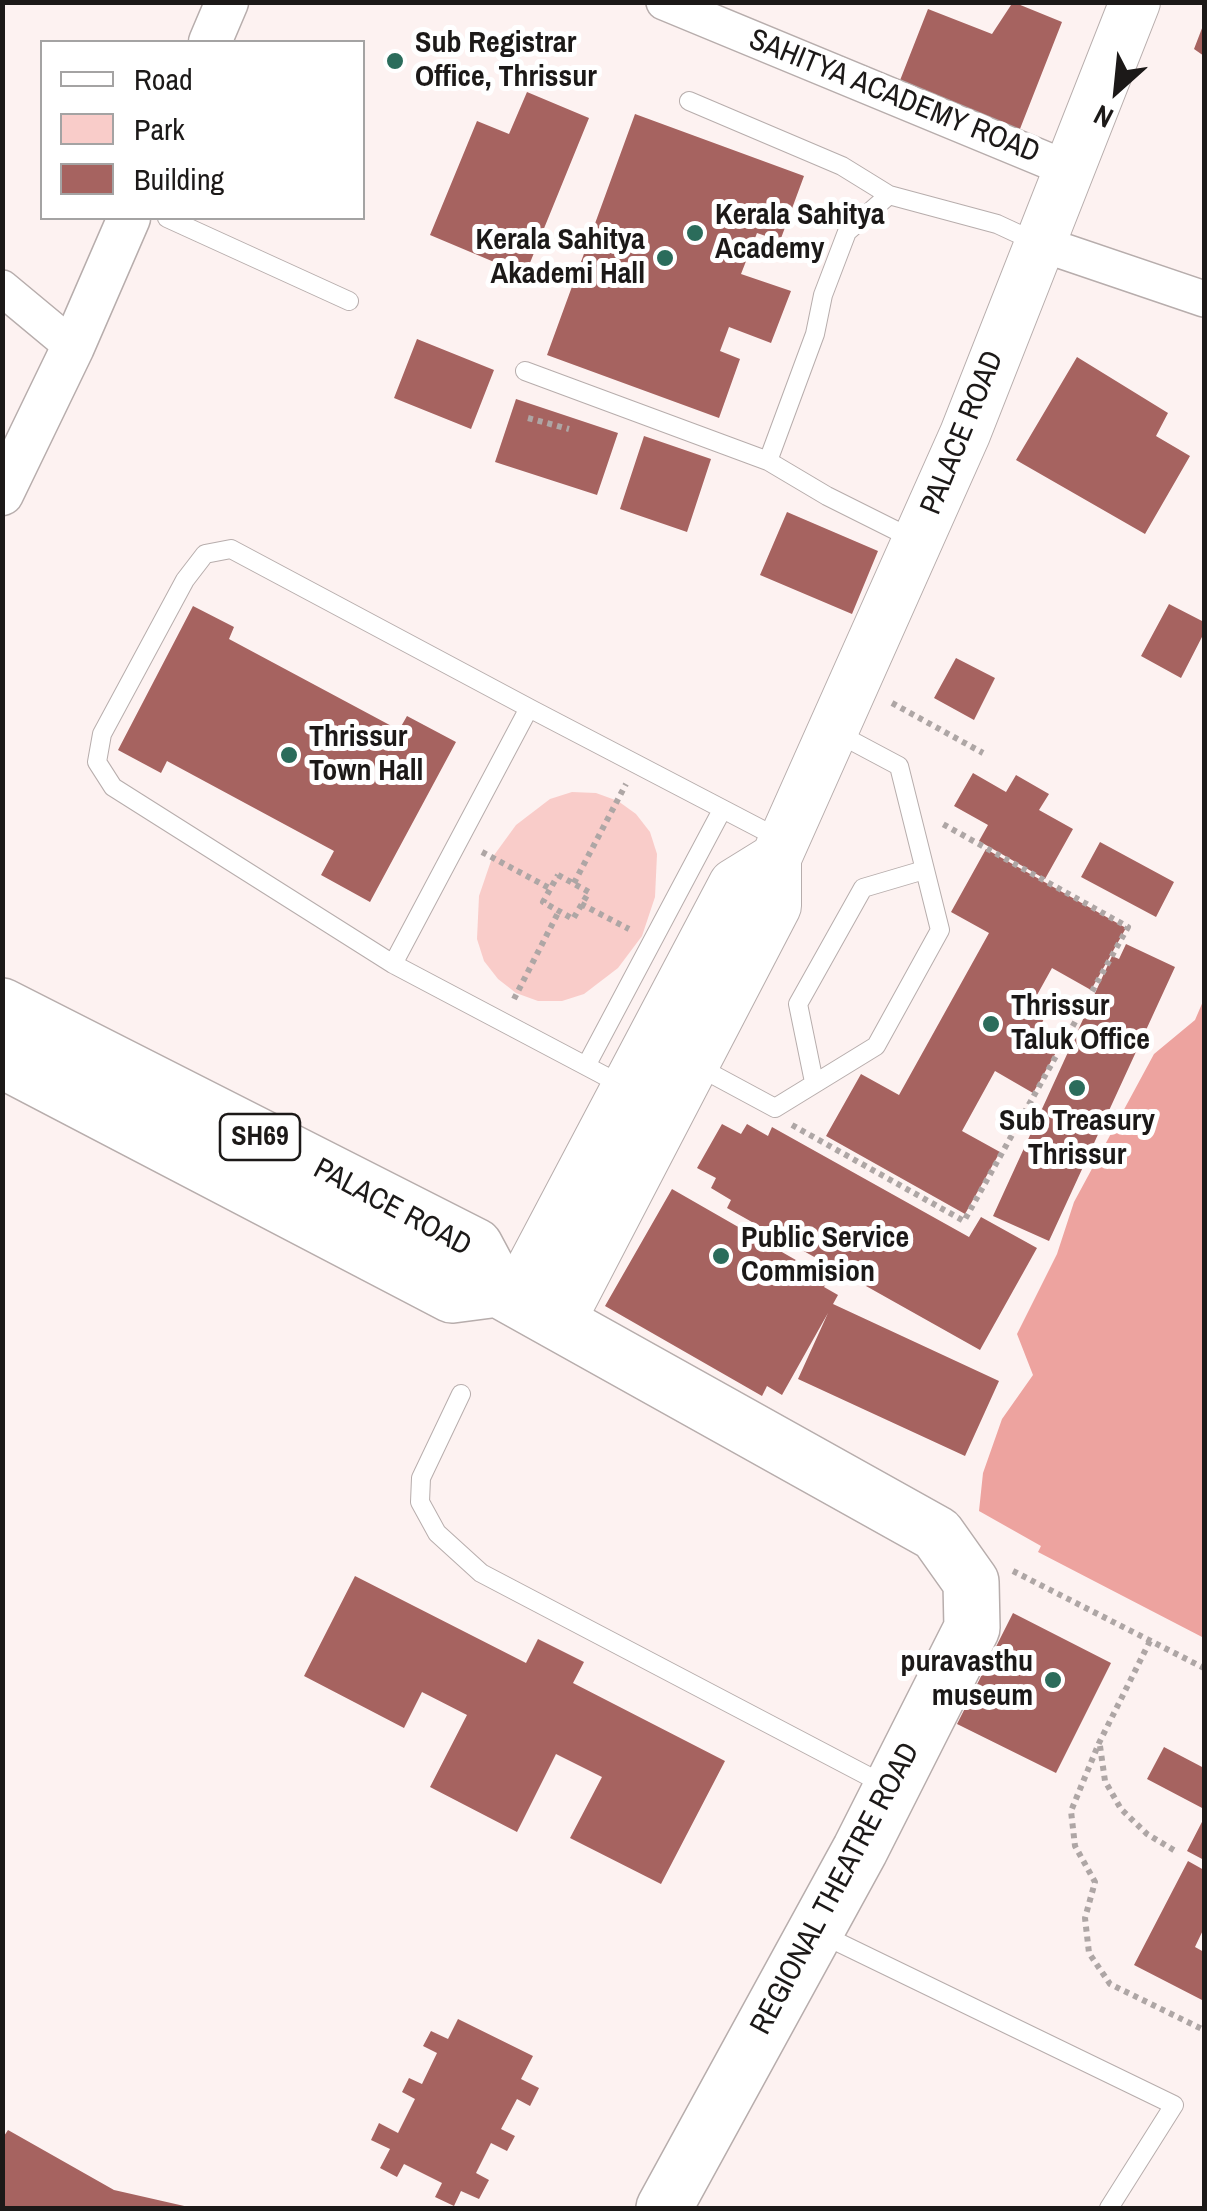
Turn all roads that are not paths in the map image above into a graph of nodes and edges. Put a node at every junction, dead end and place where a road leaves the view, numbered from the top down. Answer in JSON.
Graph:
{"nodes":[{"id":1,"x":227,"y":2,"type":"edge"},
{"id":2,"x":664,"y":2,"type":"edge"},
{"id":3,"x":1135,"y":2,"type":"edge"},
{"id":4,"x":211,"y":40,"type":"edge"},
{"id":5,"x":688,"y":100,"type":"dead end"},
{"id":6,"x":1068,"y":169,"type":"junction"},
{"id":7,"x":889,"y":195,"type":"junction"},
{"id":8,"x":127,"y":220,"type":"edge"},
{"id":9,"x":171,"y":220,"type":"edge"},
{"id":10,"x":1039,"y":243,"type":"junction"},
{"id":11,"x":2,"y":288,"type":"edge"},
{"id":12,"x":1204,"y":299,"type":"edge"},
{"id":13,"x":349,"y":301,"type":"dead end"},
{"id":14,"x":73,"y":347,"type":"junction"},
{"id":15,"x":525,"y":371,"type":"dead end"},
{"id":16,"x":768,"y":461,"type":"junction"},
{"id":17,"x":2,"y":494,"type":"edge"},
{"id":18,"x":918,"y":541,"type":"junction"},
{"id":19,"x":528,"y":708,"type":"junction"},
{"id":20,"x":832,"y":730,"type":"junction"},
{"id":21,"x":722,"y":810,"type":"junction"},
{"id":22,"x":779,"y":849,"type":"junction"},
{"id":23,"x":924,"y":870,"type":"junction"},
{"id":24,"x":394,"y":964,"type":"junction"},
{"id":25,"x":2,"y":1006,"type":"edge"},
{"id":26,"x":2,"y":1060,"type":"edge"},
{"id":27,"x":694,"y":1064,"type":"junction"},
{"id":28,"x":607,"y":1077,"type":"junction"},
{"id":29,"x":814,"y":1082,"type":"junction"},
{"id":30,"x":524,"y":1304,"type":"junction"},
{"id":31,"x":461,"y":1394,"type":"dead end"},
{"id":32,"x":890,"y":1788,"type":"junction"},
{"id":33,"x":815,"y":1931,"type":"junction"},
{"id":34,"x":664,"y":2208,"type":"edge"},
{"id":35,"x":1108,"y":2208,"type":"edge"}],
"edges":[{"from":1,"to":4,"type":"street"},
{"from":2,"to":6,"type":"street","name":"SAHITYA ACADEMY ROAD"},
{"from":3,"to":6,"type":"main road","name":"PALACE ROAD"},
{"from":5,"to":7,"type":"lane"},
{"from":6,"to":10,"type":"main road","name":"PALACE ROAD"},
{"from":7,"to":10,"type":"lane"},
{"from":7,"to":16,"type":"lane"},
{"from":8,"to":14,"type":"street"},
{"from":9,"to":13,"type":"lane"},
{"from":10,"to":12,"type":"street"},
{"from":10,"to":18,"type":"main road","name":"PALACE ROAD"},
{"from":11,"to":14,"type":"street"},
{"from":14,"to":17,"type":"street"},
{"from":15,"to":16,"type":"lane"},
{"from":16,"to":18,"type":"lane"},
{"from":18,"to":20,"type":"main road","name":"PALACE ROAD"},
{"from":19,"to":21,"type":"lane"},
{"from":19,"to":24,"type":"lane"},
{"from":19,"to":24,"type":"lane"},
{"from":20,"to":22,"type":"main road","name":"PALACE ROAD"},
{"from":20,"to":23,"type":"lane"},
{"from":21,"to":22,"type":"lane"},
{"from":21,"to":28,"type":"lane"},
{"from":22,"to":27,"type":"main road","name":"PALACE ROAD"},
{"from":22,"to":28,"type":"main road"},
{"from":23,"to":29,"type":"lane"},
{"from":23,"to":29,"type":"lane"},
{"from":24,"to":28,"type":"lane"},
{"from":25,"to":30,"type":"main road","name":"PALACE ROAD","number":"SH69"},
{"from":26,"to":30,"type":"main road"},
{"from":27,"to":29,"type":"lane"},
{"from":27,"to":30,"type":"main road","name":"PALACE ROAD"},
{"from":28,"to":30,"type":"main road"},
{"from":30,"to":32,"type":"main road","name":"REGIONAL THEATRE ROAD"},
{"from":31,"to":32,"type":"lane"},
{"from":32,"to":33,"type":"main road","name":"REGIONAL THEATRE ROAD"},
{"from":33,"to":34,"type":"main road","name":"REGIONAL THEATRE ROAD"},
{"from":33,"to":35,"type":"lane"}]}
